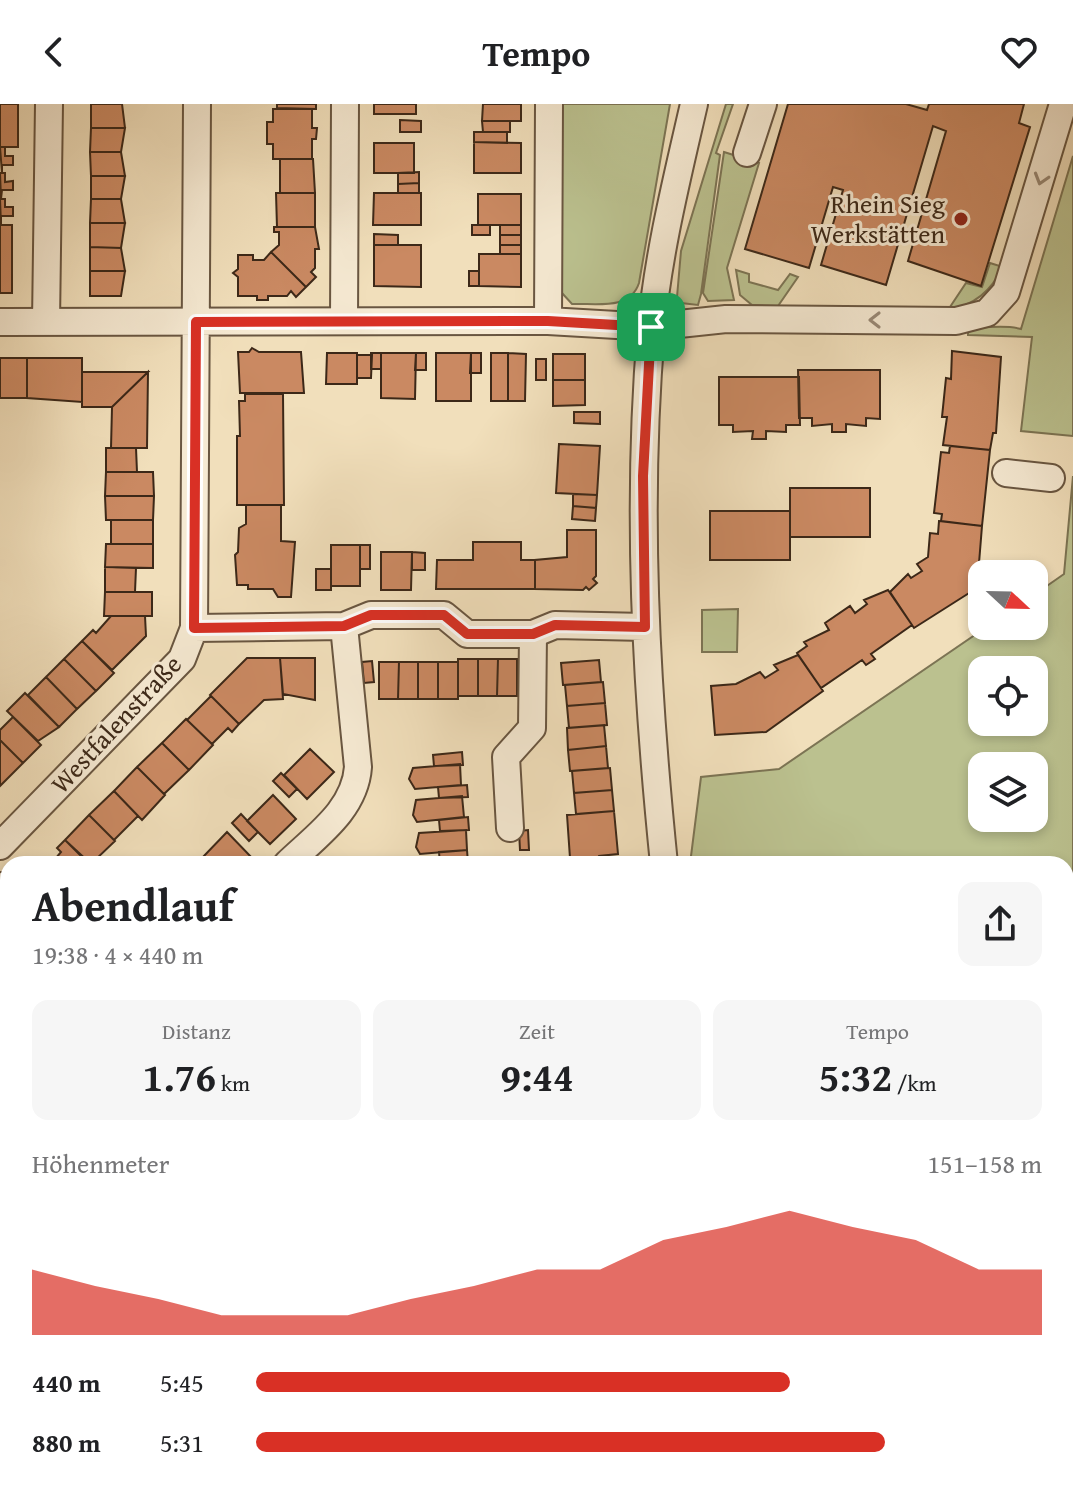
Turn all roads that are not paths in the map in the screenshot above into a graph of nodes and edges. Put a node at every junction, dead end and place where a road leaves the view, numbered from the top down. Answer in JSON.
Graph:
{"nodes":[{"id":1,"x":49,"y":104,"type":"edge"},
{"id":2,"x":197,"y":104,"type":"edge"},
{"id":3,"x":345,"y":104,"type":"edge"},
{"id":4,"x":549,"y":104,"type":"edge"},
{"id":5,"x":694,"y":104,"type":"edge"},
{"id":6,"x":763,"y":104,"type":"edge"},
{"id":7,"x":1063,"y":104,"type":"edge"},
{"id":8,"x":747,"y":153,"type":"dead end"},
{"id":9,"x":344,"y":321,"type":"junction"},
{"id":10,"x":548,"y":321,"type":"junction"},
{"id":11,"x":0,"y":322,"type":"edge"},
{"id":12,"x":46,"y":322,"type":"junction"},
{"id":13,"x":196,"y":322,"type":"junction"},
{"id":14,"x":651,"y":327,"type":"junction"},
{"id":15,"x":1006,"y":473,"type":"dead end"},
{"id":16,"x":1051,"y":478,"type":"dead end"},
{"id":17,"x":344,"y":626,"type":"junction"},
{"id":18,"x":645,"y":627,"type":"junction"},
{"id":19,"x":194,"y":628,"type":"junction"},
{"id":20,"x":533,"y":634,"type":"junction"},
{"id":21,"x":510,"y":828,"type":"dead end"},
{"id":22,"x":0,"y":846,"type":"edge"},
{"id":23,"x":295,"y":856,"type":"edge"},
{"id":24,"x":663,"y":856,"type":"edge"}],
"edges":[{"from":1,"to":12,"type":"street"},
{"from":2,"to":13,"type":"street","name":"Westfalenstraße"},
{"from":3,"to":9,"type":"street"},
{"from":4,"to":10,"type":"street"},
{"from":5,"to":14,"type":"street"},
{"from":6,"to":8,"type":"street"},
{"from":7,"to":14,"type":"street","one_way":true},
{"from":9,"to":10,"type":"street"},
{"from":9,"to":13,"type":"street"},
{"from":10,"to":14,"type":"street"},
{"from":11,"to":12,"type":"street"},
{"from":12,"to":13,"type":"street"},
{"from":13,"to":19,"type":"street","name":"Westfalenstraße"},
{"from":14,"to":18,"type":"street"},
{"from":15,"to":16,"type":"street"},
{"from":17,"to":19,"type":"street"},
{"from":17,"to":20,"type":"street"},
{"from":17,"to":23,"type":"street"},
{"from":18,"to":20,"type":"street"},
{"from":18,"to":24,"type":"street"},
{"from":19,"to":22,"type":"street","name":"Westfalenstraße"},
{"from":20,"to":21,"type":"street"}]}
